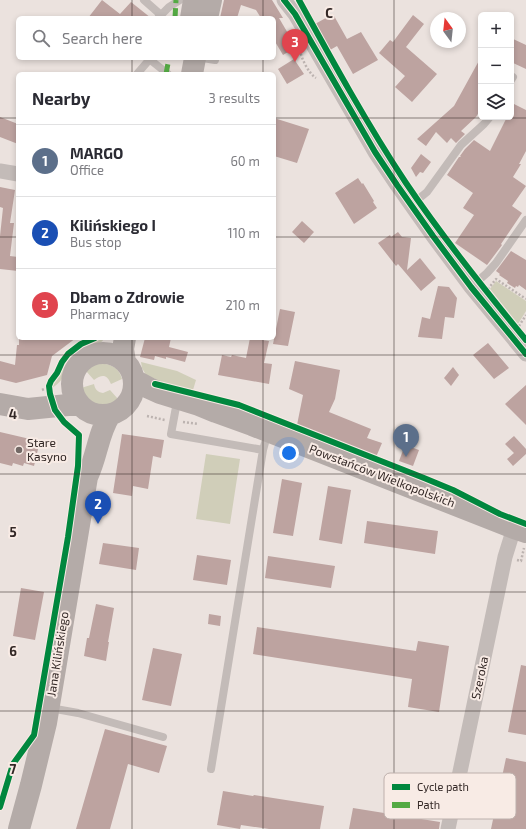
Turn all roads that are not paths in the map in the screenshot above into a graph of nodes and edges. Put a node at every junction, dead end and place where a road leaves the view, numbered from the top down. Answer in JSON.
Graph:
{"nodes":[{"id":1,"x":144,"y":0,"type":"edge"},
{"id":2,"x":180,"y":0,"type":"edge"},
{"id":3,"x":194,"y":0,"type":"edge"},
{"id":4,"x":212,"y":0,"type":"edge"},
{"id":5,"x":284,"y":0,"type":"edge"},
{"id":6,"x":290,"y":0,"type":"edge"},
{"id":7,"x":295,"y":14,"type":"junction"},
{"id":8,"x":160,"y":16,"type":"edge"},
{"id":9,"x":191,"y":16,"type":"edge"},
{"id":10,"x":208,"y":16,"type":"edge"},
{"id":11,"x":147,"y":60,"type":"edge"},
{"id":12,"x":149,"y":60,"type":"edge"},
{"id":13,"x":183,"y":60,"type":"edge"},
{"id":14,"x":204,"y":60,"type":"edge"},
{"id":15,"x":138,"y":72,"type":"edge"},
{"id":16,"x":165,"y":72,"type":"edge"},
{"id":17,"x":181,"y":72,"type":"edge"},
{"id":18,"x":194,"y":72,"type":"edge"},
{"id":19,"x":487,"y":120,"type":"edge"},
{"id":20,"x":0,"y":171,"type":"edge"},
{"id":21,"x":16,"y":174,"type":"edge"},
{"id":22,"x":411,"y":204,"type":"junction"},
{"id":23,"x":526,"y":220,"type":"edge"},
{"id":24,"x":471,"y":287,"type":"junction"},
{"id":25,"x":125,"y":340,"type":"edge"},
{"id":26,"x":107,"y":345,"type":"edge"},
{"id":27,"x":524,"y":347,"type":"edge"},
{"id":28,"x":130,"y":371,"type":"junction"},
{"id":29,"x":72,"y":378,"type":"junction"},
{"id":30,"x":7,"y":405,"type":"edge"},
{"id":31,"x":82,"y":407,"type":"junction"},
{"id":32,"x":176,"y":407,"type":"junction"},
{"id":33,"x":118,"y":410,"type":"junction"},
{"id":34,"x":216,"y":412,"type":"junction"},
{"id":35,"x":266,"y":440,"type":"junction"},
{"id":36,"x":87,"y":477,"type":"junction"},
{"id":37,"x":520,"y":530,"type":"edge"},
{"id":38,"x":49,"y":708,"type":"junction"},
{"id":39,"x":163,"y":737,"type":"dead end"},
{"id":40,"x":211,"y":769,"type":"dead end"},
{"id":41,"x":460,"y":773,"type":"edge"},
{"id":42,"x":450,"y":819,"type":"edge"},
{"id":43,"x":19,"y":829,"type":"edge"},
{"id":44,"x":448,"y":829,"type":"edge"}],
"edges":[{"from":1,"to":8,"type":"lane"},
{"from":2,"to":8,"type":"lane"},
{"from":3,"to":9,"type":"street"},
{"from":4,"to":10,"type":"street"},
{"from":5,"to":7,"type":"street"},
{"from":6,"to":7,"type":"street"},
{"from":7,"to":22,"type":"street"},
{"from":11,"to":15,"type":"lane"},
{"from":12,"to":16,"type":"lane"},
{"from":13,"to":17,"type":"street"},
{"from":14,"to":18,"type":"street"},
{"from":19,"to":22,"type":"lane"},
{"from":20,"to":21,"type":"street"},
{"from":22,"to":24,"type":"street"},
{"from":23,"to":24,"type":"lane"},
{"from":24,"to":27,"type":"street"},
{"from":25,"to":28,"type":"street"},
{"from":26,"to":28,"type":"street"},
{"from":26,"to":29,"type":"street"},
{"from":28,"to":33,"type":"street"},
{"from":28,"to":34,"type":"street","name":"Powstańców Wielkopolskich"},
{"from":29,"to":30,"type":"street"},
{"from":29,"to":31,"type":"street"},
{"from":30,"to":31,"type":"street"},
{"from":31,"to":33,"type":"street"},
{"from":31,"to":36,"type":"street","name":"Jana Kilińskiego"},
{"from":32,"to":33,"type":"street","name":"Powstańców Wielkopolskich"},
{"from":32,"to":34,"type":"street","name":"Powstańców Wielkopolskich"},
{"from":32,"to":35,"type":"lane"},
{"from":33,"to":36,"type":"street","name":"Jana Kilińskiego"},
{"from":34,"to":35,"type":"street","name":"Powstańców Wielkopolskich"},
{"from":35,"to":37,"type":"street","name":"Powstańców Wielkopolskich"},
{"from":35,"to":40,"type":"lane"},
{"from":36,"to":38,"type":"street","name":"Jana Kilińskiego"},
{"from":37,"to":41,"type":"street","name":"Szeroka"},
{"from":38,"to":39,"type":"lane"},
{"from":38,"to":43,"type":"street","name":"Jana Kilińskiego"},
{"from":42,"to":44,"type":"street","name":"Szeroka"}]}
